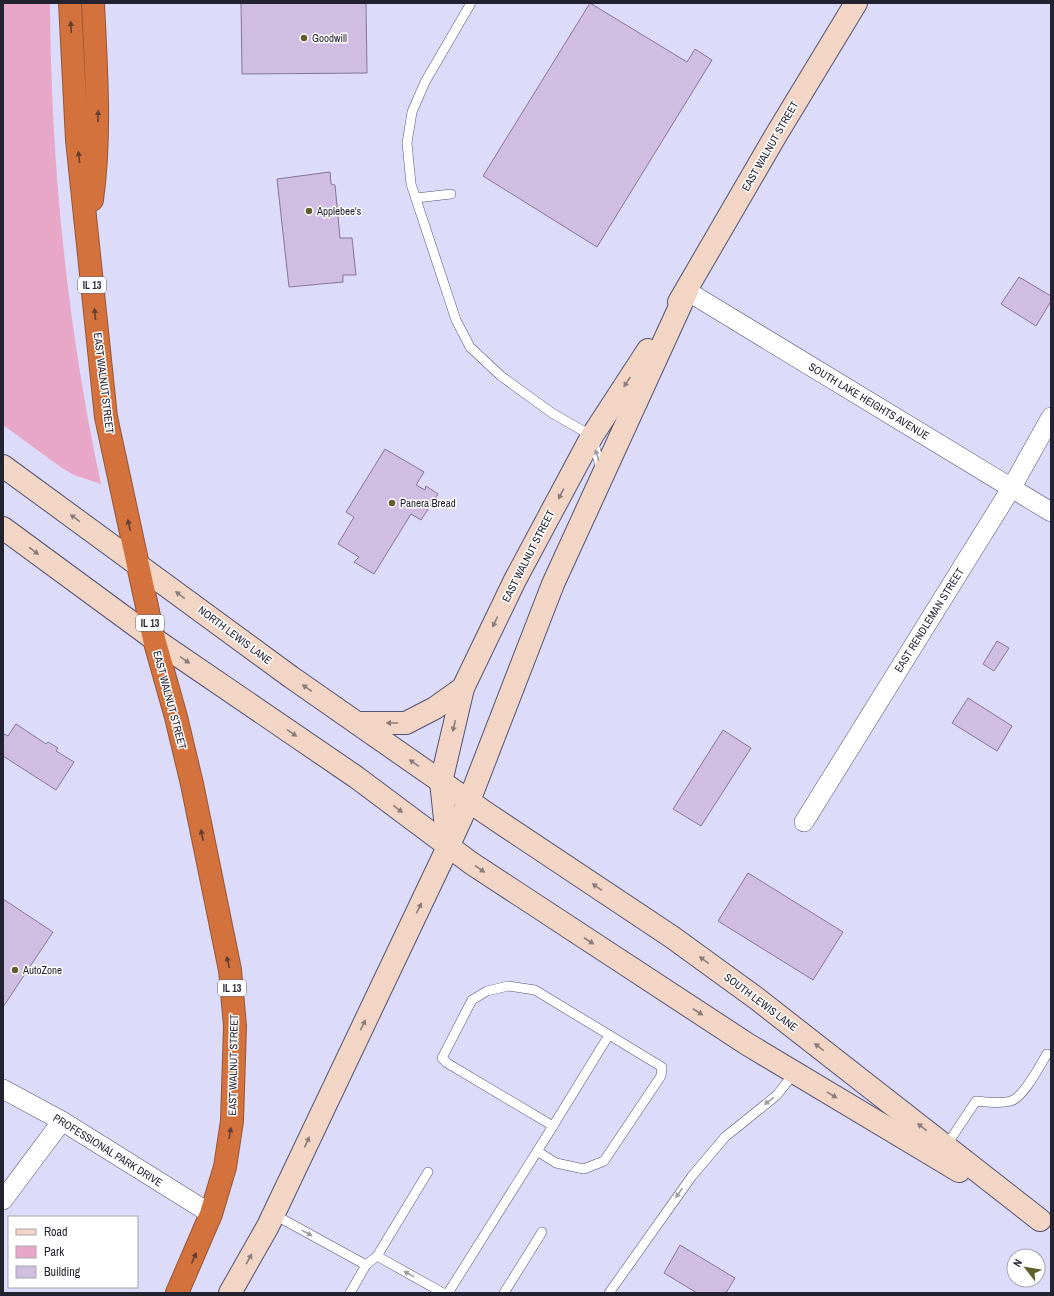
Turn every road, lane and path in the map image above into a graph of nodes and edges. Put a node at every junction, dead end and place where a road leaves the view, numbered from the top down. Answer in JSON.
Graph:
{"nodes":[{"id":1,"x":70,"y":3,"type":"edge"},
{"id":2,"x":93,"y":3,"type":"edge"},
{"id":3,"x":471,"y":3,"type":"edge"},
{"id":4,"x":856,"y":3,"type":"edge"},
{"id":5,"x":451,"y":194,"type":"dead end"},
{"id":6,"x":416,"y":198,"type":"junction"},
{"id":7,"x":88,"y":238,"type":"junction"},
{"id":8,"x":687,"y":291,"type":"junction"},
{"id":9,"x":1051,"y":417,"type":"edge"},
{"id":10,"x":592,"y":436,"type":"junction"},
{"id":11,"x":3,"y":466,"type":"edge"},
{"id":12,"x":603,"y":475,"type":"junction"},
{"id":13,"x":1012,"y":487,"type":"junction"},
{"id":14,"x":1051,"y":512,"type":"edge"},
{"id":15,"x":3,"y":528,"type":"edge"},
{"id":16,"x":138,"y":563,"type":"junction"},
{"id":17,"x":154,"y":640,"type":"junction"},
{"id":18,"x":463,"y":688,"type":"junction"},
{"id":19,"x":357,"y":723,"type":"junction"},
{"id":20,"x":441,"y":782,"type":"junction"},
{"id":21,"x":469,"y":801,"type":"junction"},
{"id":22,"x":804,"y":822,"type":"dead end"},
{"id":23,"x":448,"y":848,"type":"junction"},
{"id":24,"x":609,"y":1035,"type":"junction"},
{"id":25,"x":1047,"y":1054,"type":"dead end"},
{"id":26,"x":795,"y":1072,"type":"junction"},
{"id":27,"x":3,"y":1089,"type":"edge"},
{"id":28,"x":62,"y":1121,"type":"junction"},
{"id":29,"x":553,"y":1126,"type":"junction"},
{"id":30,"x":946,"y":1146,"type":"junction"},
{"id":31,"x":537,"y":1151,"type":"junction"},
{"id":32,"x":428,"y":1172,"type":"dead end"},
{"id":33,"x":3,"y":1200,"type":"edge"},
{"id":34,"x":211,"y":1214,"type":"junction"},
{"id":35,"x":273,"y":1214,"type":"junction"},
{"id":36,"x":1046,"y":1224,"type":"edge"},
{"id":37,"x":542,"y":1232,"type":"dead end"},
{"id":38,"x":377,"y":1256,"type":"junction"},
{"id":39,"x":366,"y":1265,"type":"junction"},
{"id":40,"x":177,"y":1293,"type":"edge"},
{"id":41,"x":230,"y":1293,"type":"edge"},
{"id":42,"x":350,"y":1293,"type":"edge"},
{"id":43,"x":443,"y":1293,"type":"edge"},
{"id":44,"x":448,"y":1293,"type":"edge"},
{"id":45,"x":504,"y":1293,"type":"edge"},
{"id":46,"x":609,"y":1293,"type":"edge"}],
"edges":[{"from":7,"to":1,"type":"highway","name":"EAST WALNUT STREET","number":"IL 13","one_way":true},
{"from":7,"to":2,"type":"highway","one_way":true},
{"from":3,"to":6,"type":"lane"},
{"from":4,"to":8,"type":"street","name":"EAST WALNUT STREET"},
{"from":5,"to":6,"type":"lane"},
{"from":6,"to":10,"type":"lane"},
{"from":16,"to":7,"type":"highway","name":"EAST WALNUT STREET","number":"IL 13","one_way":true},
{"from":8,"to":10,"type":"street","name":"EAST WALNUT STREET","one_way":true},
{"from":8,"to":12,"type":"street","name":"EAST WALNUT STREET"},
{"from":8,"to":13,"type":"street","name":"SOUTH LAKE HEIGHTS AVENUE"},
{"from":9,"to":13,"type":"street","name":"EAST RENDLEMAN STREET"},
{"from":12,"to":10,"type":"lane","one_way":true},
{"from":10,"to":18,"type":"street","name":"EAST WALNUT STREET","one_way":true},
{"from":16,"to":11,"type":"street","name":"NORTH LEWIS LANE","one_way":true},
{"from":12,"to":21,"type":"street","name":"EAST WALNUT STREET"},
{"from":13,"to":14,"type":"street","name":"SOUTH LAKE HEIGHTS AVENUE"},
{"from":13,"to":22,"type":"street","name":"EAST RENDLEMAN STREET"},
{"from":15,"to":17,"type":"street","one_way":true},
{"from":16,"to":17,"type":"highway","name":"EAST WALNUT STREET","number":"IL 13"},
{"from":19,"to":16,"type":"street","name":"NORTH LEWIS LANE","one_way":true},
{"from":17,"to":23,"type":"street","one_way":true},
{"from":34,"to":17,"type":"highway","name":"EAST WALNUT STREET","number":"IL 13","one_way":true},
{"from":18,"to":19,"type":"street","one_way":true},
{"from":18,"to":20,"type":"street","name":"EAST WALNUT STREET","one_way":true},
{"from":20,"to":19,"type":"street","name":"NORTH LEWIS LANE","one_way":true},
{"from":20,"to":21,"type":"street","name":"NORTH LEWIS LANE"},
{"from":20,"to":23,"type":"street","name":"EAST WALNUT STREET"},
{"from":21,"to":23,"type":"street","name":"EAST WALNUT STREET"},
{"from":30,"to":21,"type":"street","name":"SOUTH LEWIS LANE","one_way":true},
{"from":23,"to":26,"type":"street","name":"SOUTH LEWIS LANE","one_way":true},
{"from":35,"to":23,"type":"street","name":"EAST WALNUT STREET","one_way":true},
{"from":24,"to":29,"type":"lane"},
{"from":24,"to":29,"type":"lane"},
{"from":24,"to":31,"type":"lane"},
{"from":25,"to":30,"type":"lane"},
{"from":26,"to":36,"type":"street","name":"SOUTH LEWIS LANE","one_way":true},
{"from":26,"to":46,"type":"lane","one_way":true},
{"from":27,"to":28,"type":"street","name":"PROFESSIONAL PARK DRIVE"},
{"from":28,"to":33,"type":"street"},
{"from":28,"to":34,"type":"street","name":"PROFESSIONAL PARK DRIVE"},
{"from":29,"to":31,"type":"lane"},
{"from":30,"to":36,"type":"street","name":"SOUTH LEWIS LANE"},
{"from":31,"to":44,"type":"lane"},
{"from":32,"to":38,"type":"lane"},
{"from":40,"to":34,"type":"highway","name":"EAST WALNUT STREET","number":"IL 13","one_way":true},
{"from":35,"to":39,"type":"lane","one_way":true},
{"from":41,"to":35,"type":"street","name":"EAST WALNUT STREET","one_way":true},
{"from":37,"to":45,"type":"lane"},
{"from":38,"to":39,"type":"lane"},
{"from":43,"to":38,"type":"lane","one_way":true},
{"from":39,"to":42,"type":"lane"}]}
